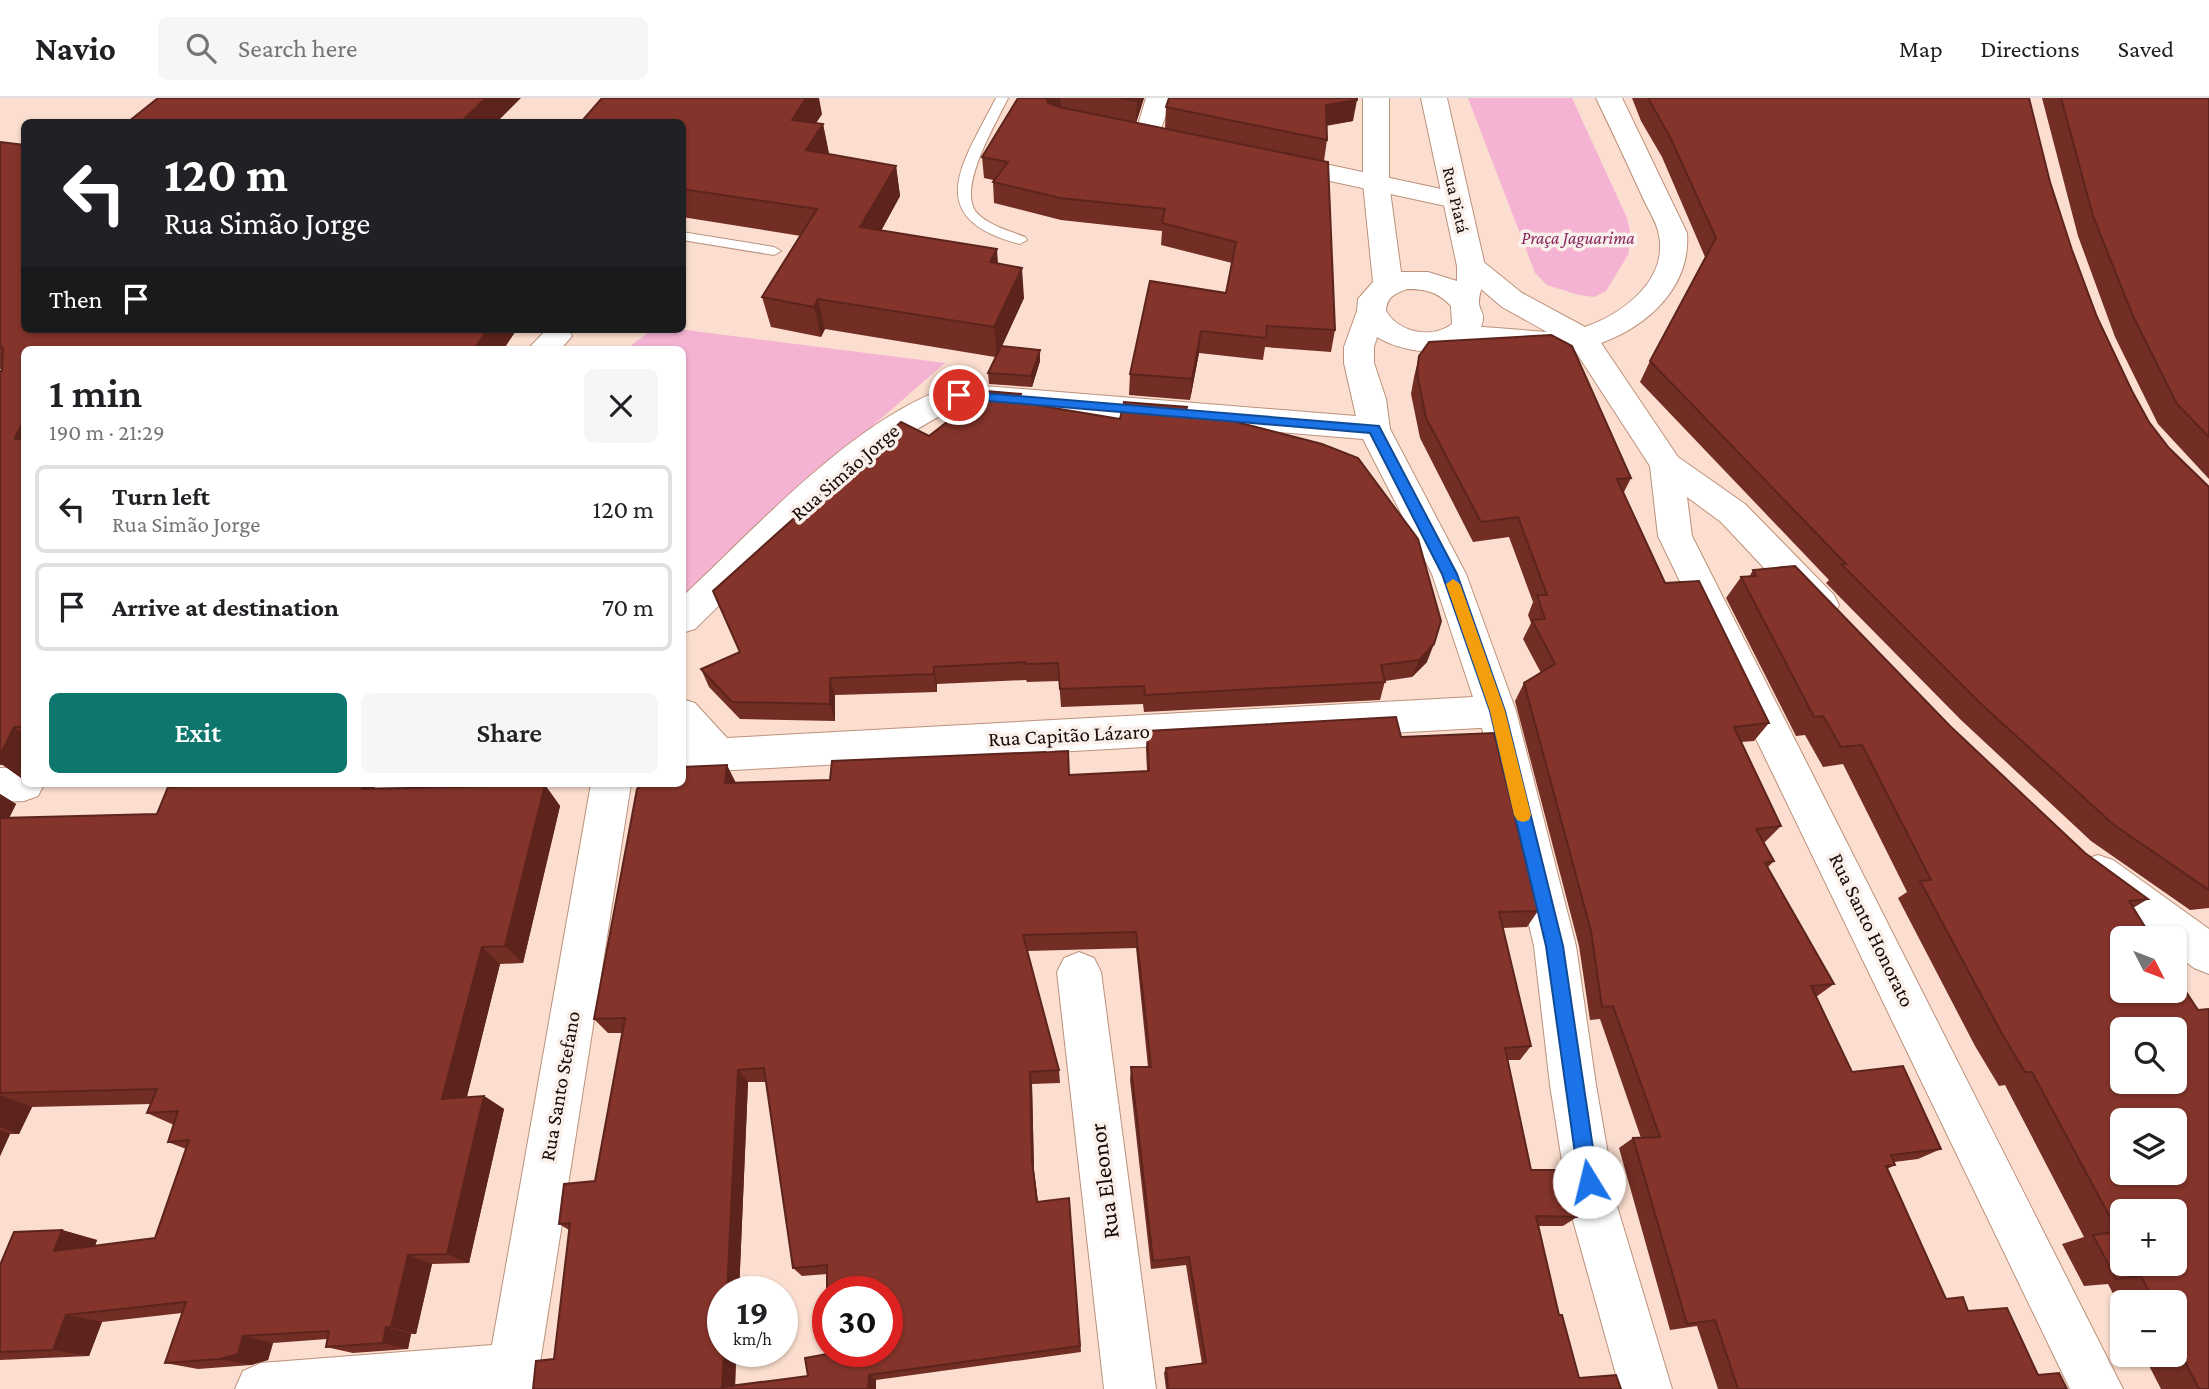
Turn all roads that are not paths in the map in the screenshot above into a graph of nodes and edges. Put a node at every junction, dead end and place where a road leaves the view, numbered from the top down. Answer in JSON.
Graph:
{"nodes":[{"id":1,"x":1002,"y":98,"type":"edge"},
{"id":2,"x":1159,"y":98,"type":"edge"},
{"id":3,"x":1376,"y":98,"type":"edge"},
{"id":4,"x":1434,"y":98,"type":"edge"},
{"id":5,"x":1609,"y":98,"type":"edge"},
{"id":6,"x":1175,"y":140,"type":"edge"},
{"id":7,"x":1255,"y":158,"type":"edge"},
{"id":8,"x":1376,"y":183,"type":"junction"},
{"id":9,"x":1455,"y":200,"type":"junction"},
{"id":10,"x":686,"y":237,"type":"edge"},
{"id":11,"x":1020,"y":240,"type":"dead end"},
{"id":12,"x":774,"y":251,"type":"dead end"},
{"id":13,"x":1471,"y":266,"type":"junction"},
{"id":14,"x":1388,"y":284,"type":"junction"},
{"id":15,"x":1465,"y":302,"type":"junction"},
{"id":16,"x":1371,"y":313,"type":"junction"},
{"id":17,"x":1458,"y":335,"type":"junction"},
{"id":18,"x":1583,"y":339,"type":"junction"},
{"id":19,"x":1408,"y":341,"type":"junction"},
{"id":20,"x":1372,"y":414,"type":"junction"},
{"id":21,"x":1667,"y":465,"type":"junction"},
{"id":22,"x":686,"y":616,"type":"edge"},
{"id":23,"x":1849,"y":633,"type":"edge"},
{"id":24,"x":1497,"y":711,"type":"junction"},
{"id":25,"x":686,"y":723,"type":"edge"},
{"id":26,"x":700,"y":756,"type":"edge"},
{"id":27,"x":21,"y":784,"type":"edge"},
{"id":28,"x":0,"y":785,"type":"edge"},
{"id":29,"x":610,"y":787,"type":"edge"},
{"id":30,"x":2075,"y":856,"type":"edge"},
{"id":31,"x":2209,"y":954,"type":"edge"},
{"id":32,"x":1079,"y":972,"type":"dead end"},
{"id":33,"x":511,"y":1379,"type":"edge"},
{"id":34,"x":261,"y":1389,"type":"edge"},
{"id":35,"x":1130,"y":1389,"type":"edge"},
{"id":36,"x":1646,"y":1389,"type":"edge"},
{"id":37,"x":2097,"y":1389,"type":"edge"}],
"edges":[{"from":1,"to":11,"type":"lane"},
{"from":2,"to":6,"type":"street"},
{"from":3,"to":8,"type":"street"},
{"from":4,"to":9,"type":"street","name":"Rua Piatá"},
{"from":5,"to":18,"type":"street"},
{"from":7,"to":8,"type":"street"},
{"from":8,"to":9,"type":"street"},
{"from":8,"to":14,"type":"street"},
{"from":9,"to":13,"type":"street","name":"Rua Piatá"},
{"from":10,"to":12,"type":"lane"},
{"from":13,"to":15,"type":"street","name":"Rua Piatá"},
{"from":13,"to":18,"type":"street"},
{"from":14,"to":15,"type":"street"},
{"from":14,"to":16,"type":"street"},
{"from":15,"to":17,"type":"street"},
{"from":16,"to":19,"type":"street"},
{"from":16,"to":20,"type":"street"},
{"from":17,"to":18,"type":"street"},
{"from":17,"to":19,"type":"street"},
{"from":18,"to":21,"type":"street"},
{"from":19,"to":20,"type":"street"},
{"from":20,"to":22,"type":"street","name":"Rua Simão Jorge"},
{"from":20,"to":24,"type":"street"},
{"from":21,"to":23,"type":"street"},
{"from":21,"to":37,"type":"street","name":"Rua Santo Honorato"},
{"from":24,"to":26,"type":"street","name":"Rua Capitão Lázaro"},
{"from":24,"to":36,"type":"street"},
{"from":25,"to":26,"type":"street"},
{"from":27,"to":28,"type":"street"},
{"from":29,"to":33,"type":"street","name":"Rua Santo Stefano"},
{"from":30,"to":31,"type":"street"},
{"from":32,"to":35,"type":"street","name":"Rua Eleonor"},
{"from":33,"to":34,"type":"street"}]}
